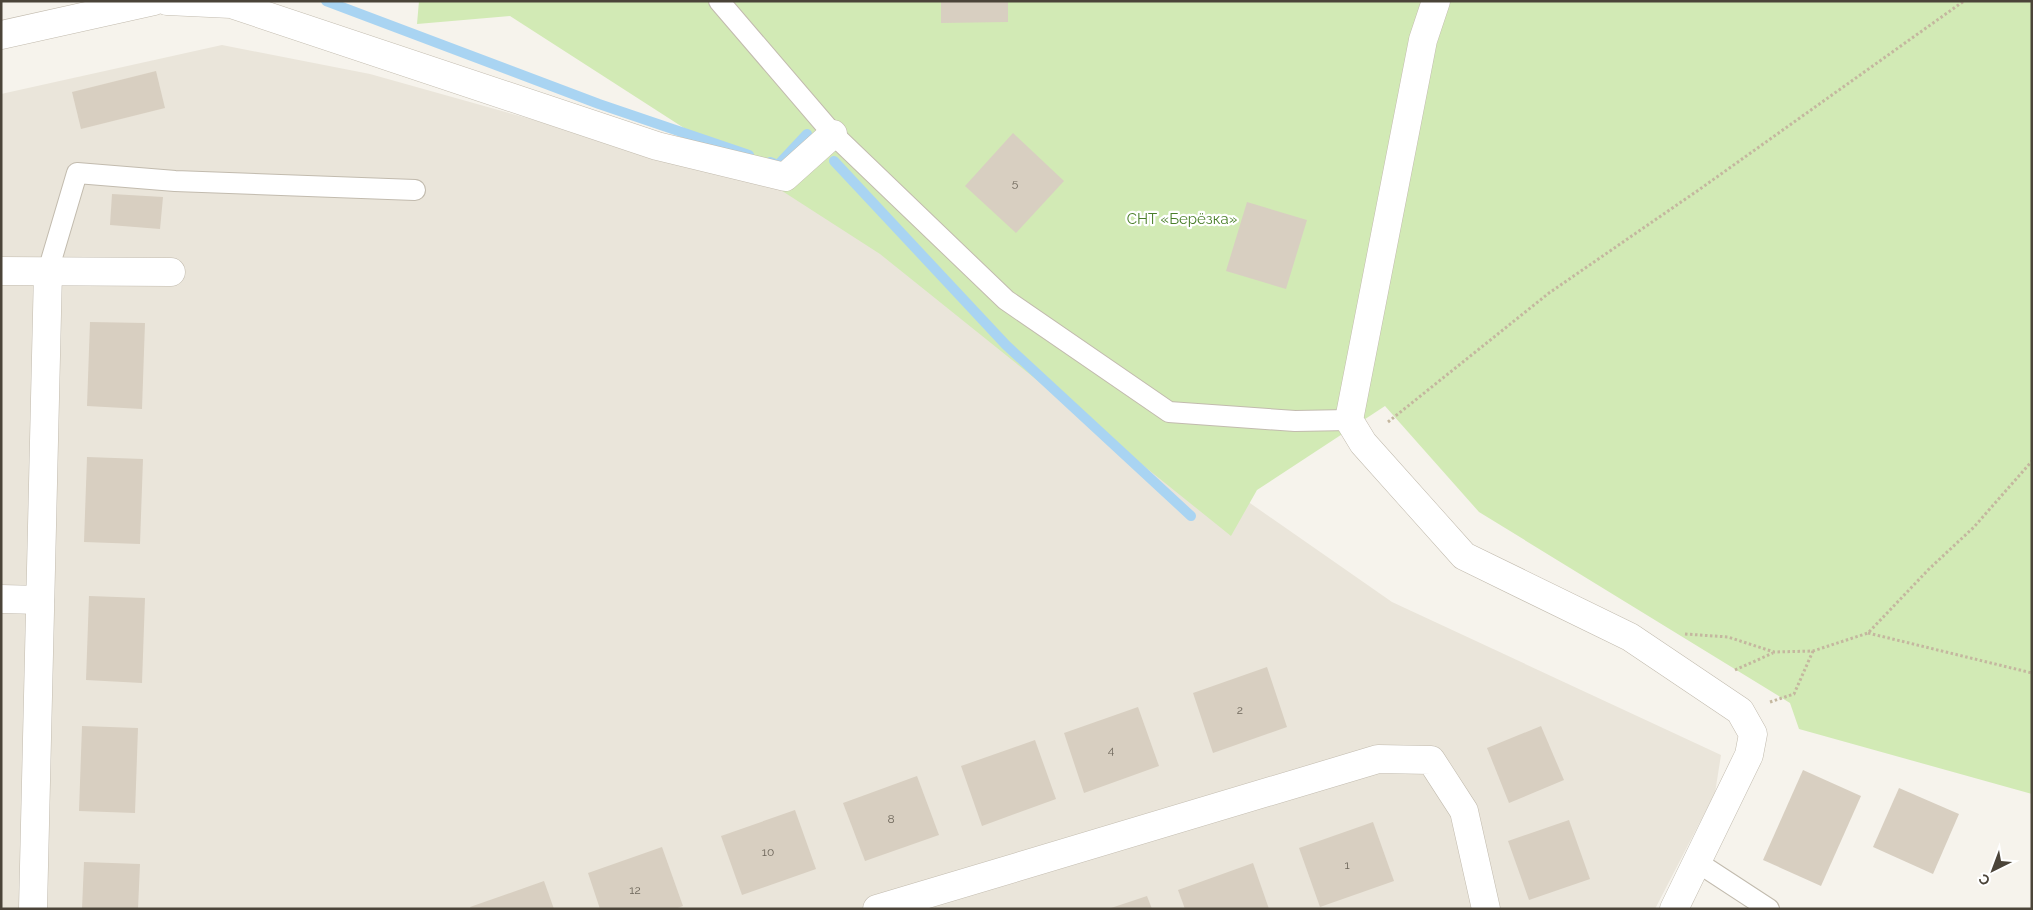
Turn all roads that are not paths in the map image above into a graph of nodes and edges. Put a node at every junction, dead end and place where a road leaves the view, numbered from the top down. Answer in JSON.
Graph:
{"nodes":[{"id":1,"x":154,"y":1,"type":"edge"},
{"id":2,"x":167,"y":1,"type":"edge"},
{"id":3,"x":720,"y":1,"type":"edge"},
{"id":4,"x":1436,"y":1,"type":"edge"},
{"id":5,"x":1,"y":35,"type":"edge"},
{"id":6,"x":833,"y":134,"type":"junction"},
{"id":7,"x":415,"y":190,"type":"dead end"},
{"id":8,"x":1,"y":271,"type":"edge"},
{"id":9,"x":48,"y":271,"type":"junction"},
{"id":10,"x":171,"y":272,"type":"dead end"},
{"id":11,"x":1356,"y":431,"type":"junction"},
{"id":12,"x":1,"y":599,"type":"edge"},
{"id":13,"x":40,"y":600,"type":"junction"},
{"id":14,"x":1697,"y":862,"type":"junction"},
{"id":15,"x":33,"y":909,"type":"edge"},
{"id":16,"x":877,"y":909,"type":"edge"},
{"id":17,"x":1486,"y":909,"type":"edge"},
{"id":18,"x":1674,"y":909,"type":"edge"},
{"id":19,"x":1769,"y":909,"type":"edge"}],
"edges":[{"from":1,"to":5,"type":"street"},
{"from":2,"to":6,"type":"street"},
{"from":3,"to":6,"type":"lane"},
{"from":4,"to":11,"type":"street"},
{"from":6,"to":11,"type":"lane"},
{"from":7,"to":9,"type":"lane"},
{"from":8,"to":9,"type":"street"},
{"from":9,"to":10,"type":"street"},
{"from":9,"to":13,"type":"street"},
{"from":11,"to":14,"type":"street"},
{"from":12,"to":13,"type":"street"},
{"from":13,"to":15,"type":"street"},
{"from":14,"to":18,"type":"street"},
{"from":14,"to":19,"type":"lane"},
{"from":16,"to":17,"type":"street"}]}
